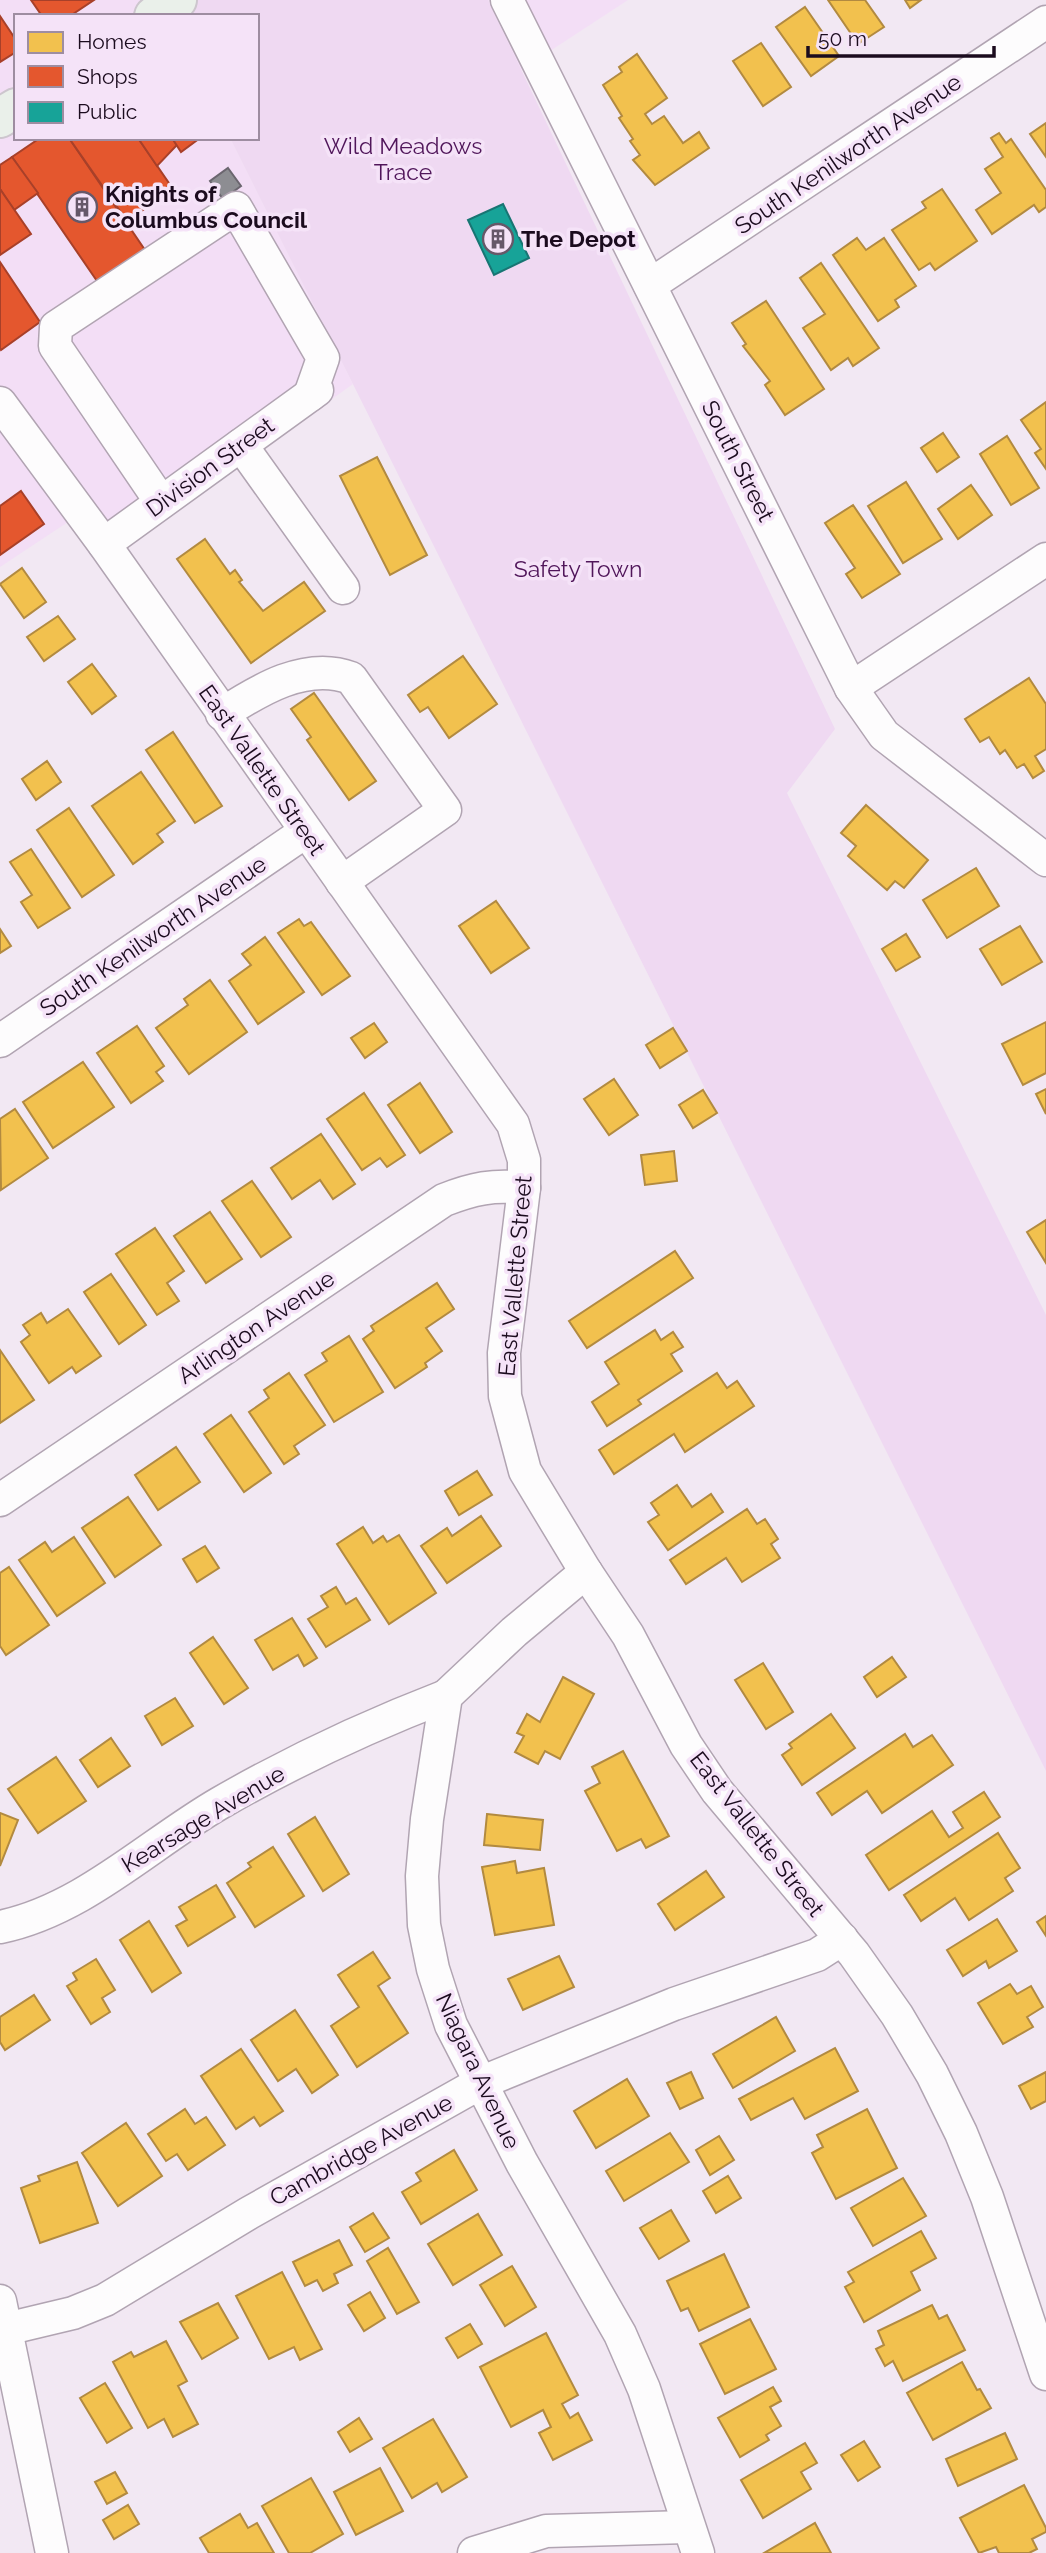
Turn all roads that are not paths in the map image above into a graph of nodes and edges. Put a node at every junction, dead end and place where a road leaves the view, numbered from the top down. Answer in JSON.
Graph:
{"nodes":[{"id":1,"x":177,"y":0,"type":"edge"},
{"id":2,"x":507,"y":0,"type":"edge"},
{"id":3,"x":157,"y":14,"type":"edge"},
{"id":4,"x":1046,"y":22,"type":"edge"},
{"id":5,"x":650,"y":285,"type":"junction"},
{"id":6,"x":0,"y":403,"type":"edge"},
{"id":7,"x":241,"y":445,"type":"junction"},
{"id":8,"x":161,"y":502,"type":"junction"},
{"id":9,"x":104,"y":544,"type":"junction"},
{"id":10,"x":1046,"y":559,"type":"edge"},
{"id":11,"x":343,"y":588,"type":"dead end"},
{"id":12,"x":852,"y":688,"type":"junction"},
{"id":13,"x":222,"y":714,"type":"junction"},
{"id":14,"x":305,"y":832,"type":"junction"},
{"id":15,"x":1046,"y":860,"type":"edge"},
{"id":16,"x":342,"y":882,"type":"junction"},
{"id":17,"x":0,"y":1041,"type":"edge"},
{"id":18,"x":524,"y":1188,"type":"junction"},
{"id":19,"x":0,"y":1500,"type":"edge"},
{"id":20,"x":586,"y":1572,"type":"junction"},
{"id":21,"x":446,"y":1696,"type":"junction"},
{"id":22,"x":0,"y":1927,"type":"edge"},
{"id":23,"x":842,"y":1939,"type":"junction"},
{"id":24,"x":480,"y":2083,"type":"junction"},
{"id":25,"x":3,"y":2315,"type":"edge"},
{"id":26,"x":1046,"y":2374,"type":"edge"},
{"id":27,"x":692,"y":2540,"type":"edge"},
{"id":28,"x":52,"y":2553,"type":"edge"},
{"id":29,"x":474,"y":2553,"type":"edge"}],
"edges":[{"from":1,"to":3,"type":"main road"},
{"from":2,"to":5,"type":"street","name":"South Street"},
{"from":4,"to":5,"type":"street","name":"South Kenilworth Avenue"},
{"from":5,"to":12,"type":"street","name":"South Street"},
{"from":6,"to":9,"type":"street","name":"East Vallette Street"},
{"from":7,"to":8,"type":"street","name":"Division Street"},
{"from":7,"to":8,"type":"street","name":"Division Street"},
{"from":7,"to":11,"type":"street"},
{"from":8,"to":9,"type":"street","name":"Division Street"},
{"from":9,"to":13,"type":"street","name":"East Vallette Street"},
{"from":10,"to":12,"type":"street"},
{"from":12,"to":15,"type":"street","name":"South Street"},
{"from":13,"to":14,"type":"street","name":"East Vallette Street"},
{"from":13,"to":16,"type":"street"},
{"from":14,"to":16,"type":"street","name":"East Vallette Street"},
{"from":14,"to":17,"type":"street","name":"South Kenilworth Avenue"},
{"from":16,"to":18,"type":"street","name":"East Vallette Street"},
{"from":18,"to":19,"type":"street","name":"Arlington Avenue"},
{"from":18,"to":20,"type":"street","name":"East Vallette Street"},
{"from":20,"to":21,"type":"street"},
{"from":20,"to":23,"type":"street","name":"East Vallette Street"},
{"from":21,"to":22,"type":"street","name":"Kearsage Avenue"},
{"from":21,"to":24,"type":"street","name":"Niagara Avenue"},
{"from":23,"to":24,"type":"street","name":"Cambridge Avenue"},
{"from":23,"to":26,"type":"street","name":"East Vallette Street"},
{"from":24,"to":25,"type":"street","name":"Cambridge Avenue"},
{"from":24,"to":27,"type":"street","name":"Niagara Avenue"},
{"from":25,"to":28,"type":"street"},
{"from":27,"to":29,"type":"street"}]}
